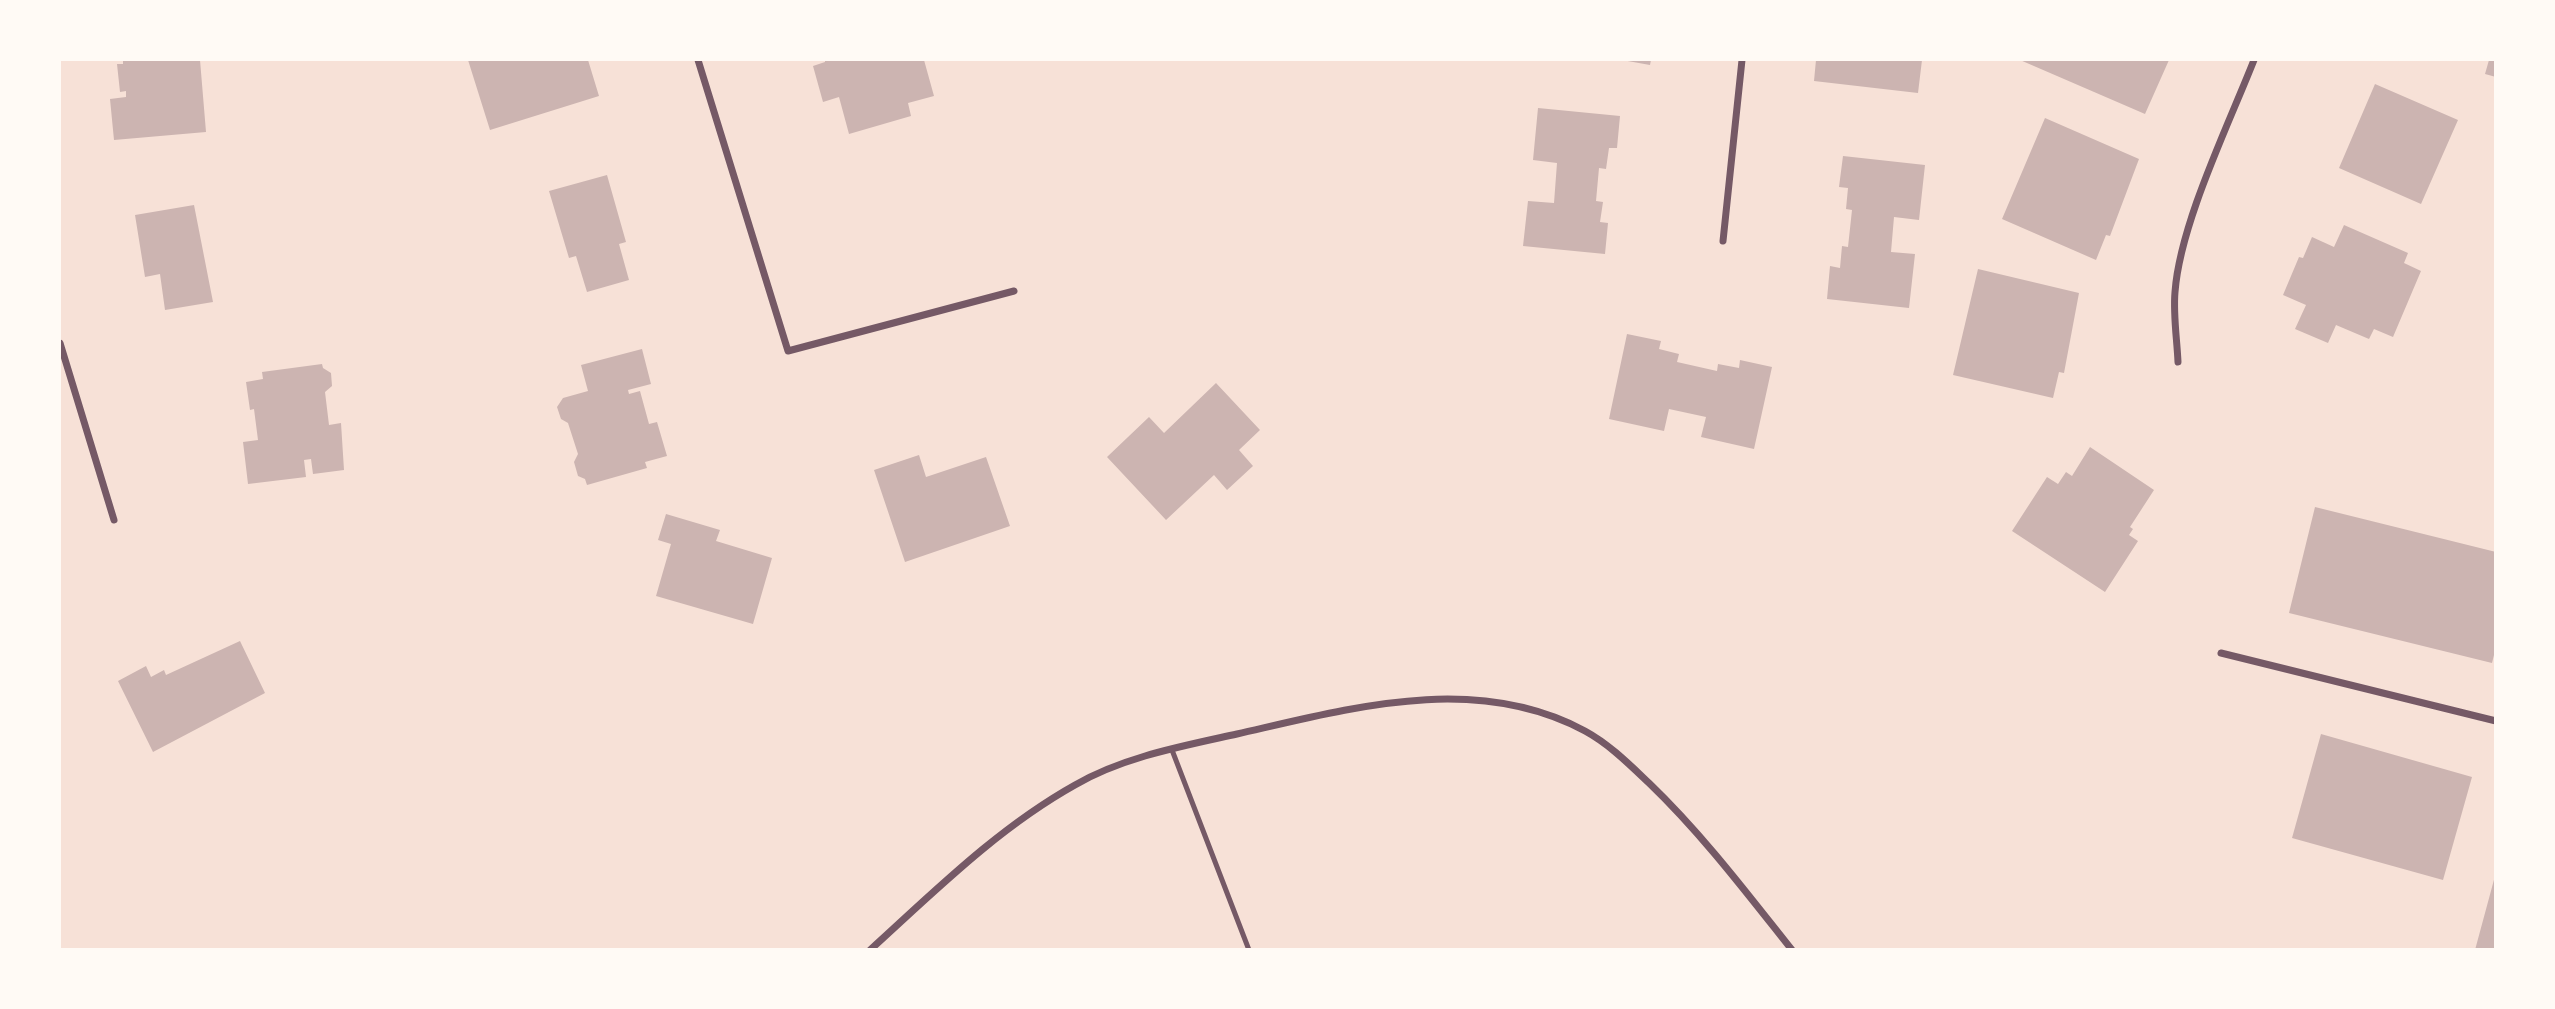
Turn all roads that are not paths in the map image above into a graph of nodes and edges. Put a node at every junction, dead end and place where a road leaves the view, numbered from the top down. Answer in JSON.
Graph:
{"nodes":[{"id":1,"x":698,"y":60,"type":"edge"},
{"id":2,"x":1742,"y":60,"type":"edge"},
{"id":3,"x":2254,"y":60,"type":"edge"},
{"id":4,"x":1723,"y":241,"type":"dead end"},
{"id":5,"x":1014,"y":291,"type":"dead end"},
{"id":6,"x":60,"y":343,"type":"edge"},
{"id":7,"x":2178,"y":362,"type":"dead end"},
{"id":8,"x":114,"y":520,"type":"dead end"},
{"id":9,"x":2221,"y":653,"type":"dead end"},
{"id":10,"x":2496,"y":721,"type":"edge"},
{"id":11,"x":1172,"y":750,"type":"junction"},
{"id":12,"x":870,"y":950,"type":"edge"},
{"id":13,"x":1249,"y":950,"type":"edge"},
{"id":14,"x":1792,"y":950,"type":"edge"}],
"edges":[{"from":1,"to":5,"type":"street"},
{"from":2,"to":4,"type":"street"},
{"from":3,"to":7,"type":"street"},
{"from":6,"to":8,"type":"street"},
{"from":9,"to":10,"type":"street"},
{"from":11,"to":12,"type":"street"},
{"from":11,"to":13,"type":"lane"},
{"from":11,"to":14,"type":"street"}]}
